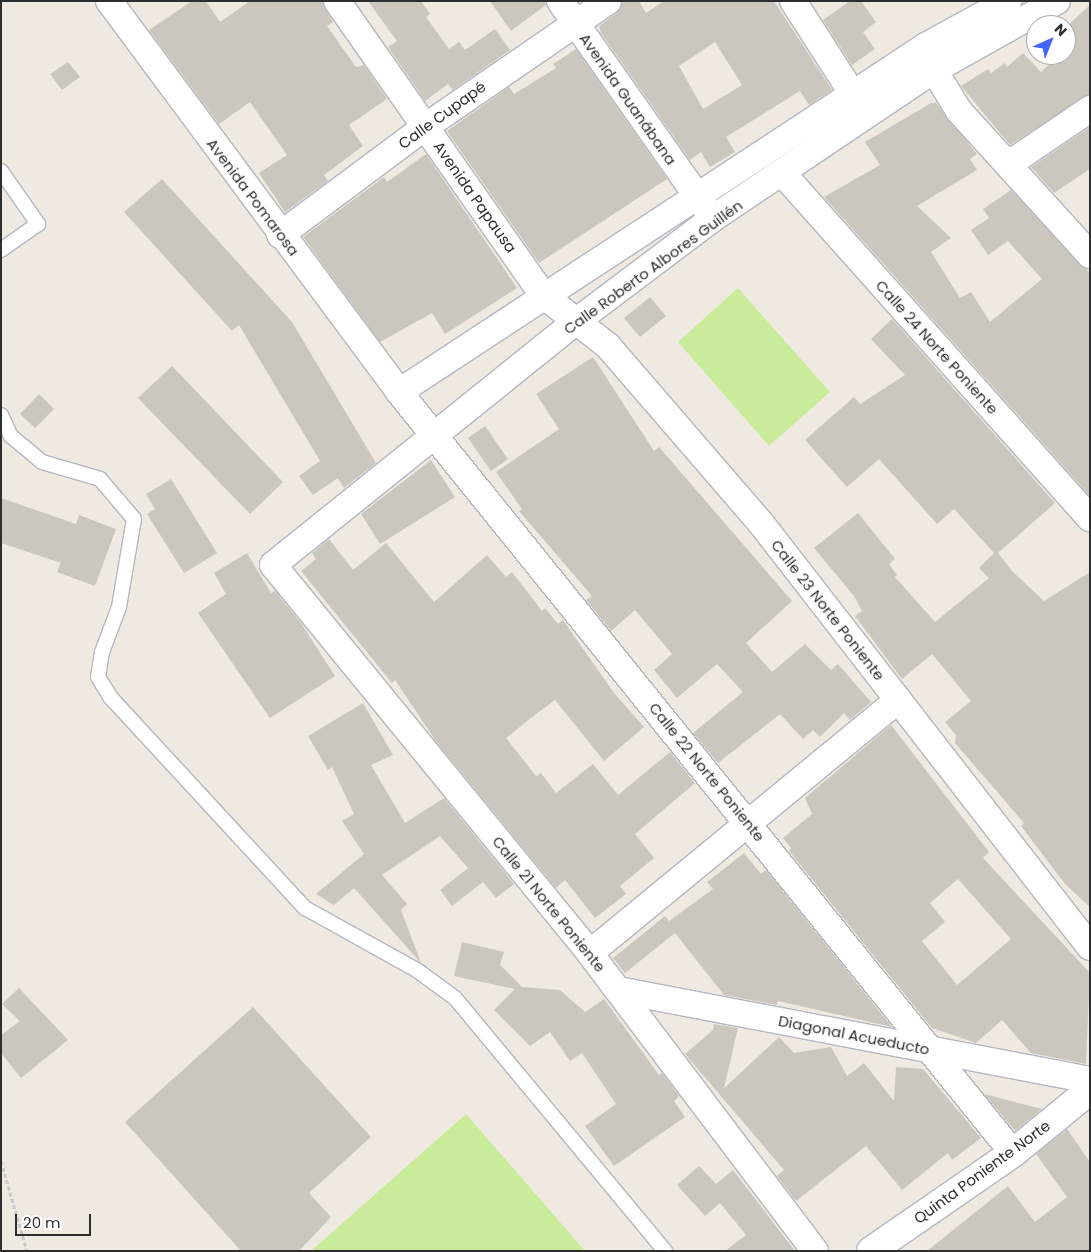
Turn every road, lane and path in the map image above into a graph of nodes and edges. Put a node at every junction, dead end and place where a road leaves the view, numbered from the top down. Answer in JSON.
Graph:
{"nodes":[{"id":1,"x":109,"y":1,"type":"edge"},
{"id":2,"x":337,"y":1,"type":"edge"},
{"id":3,"x":608,"y":1,"type":"edge"},
{"id":4,"x":793,"y":1,"type":"edge"},
{"id":5,"x":1008,"y":1,"type":"edge"},
{"id":6,"x":1057,"y":1,"type":"edge"},
{"id":7,"x":1029,"y":9,"type":"edge"},
{"id":8,"x":567,"y":12,"type":"edge"},
{"id":9,"x":934,"y":70,"type":"junction"},
{"id":10,"x":854,"y":96,"type":"junction"},
{"id":11,"x":1090,"y":109,"type":"edge"},
{"id":12,"x":425,"y":127,"type":"junction"},
{"id":13,"x":1009,"y":164,"type":"junction"},
{"id":14,"x":1,"y":171,"type":"edge"},
{"id":15,"x":784,"y":175,"type":"junction"},
{"id":16,"x":697,"y":196,"type":"junction"},
{"id":17,"x":712,"y":220,"type":"junction"},
{"id":18,"x":280,"y":234,"type":"junction"},
{"id":19,"x":1,"y":250,"type":"edge"},
{"id":20,"x":1090,"y":255,"type":"edge"},
{"id":21,"x":543,"y":295,"type":"junction"},
{"id":22,"x":574,"y":323,"type":"junction"},
{"id":23,"x":399,"y":392,"type":"junction"},
{"id":24,"x":1,"y":415,"type":"edge"},
{"id":25,"x":434,"y":436,"type":"junction"},
{"id":26,"x":1087,"y":510,"type":"edge"},
{"id":27,"x":273,"y":565,"type":"joint"},
{"id":28,"x":898,"y":700,"type":"junction"},
{"id":29,"x":748,"y":821,"type":"junction"},
{"id":30,"x":1090,"y":947,"type":"edge"},
{"id":31,"x":590,"y":953,"type":"junction"},
{"id":32,"x":618,"y":990,"type":"junction"},
{"id":33,"x":928,"y":1049,"type":"junction"},
{"id":34,"x":1090,"y":1080,"type":"edge"},
{"id":35,"x":1090,"y":1090,"type":"edge"},
{"id":36,"x":1013,"y":1153,"type":"junction"},
{"id":37,"x":1,"y":1161,"type":"edge"},
{"id":38,"x":27,"y":1251,"type":"edge"},
{"id":39,"x":665,"y":1251,"type":"edge"},
{"id":40,"x":815,"y":1251,"type":"edge"},
{"id":41,"x":871,"y":1251,"type":"edge"}],
"edges":[{"from":1,"to":18,"type":"street","name":"Avenida Pomarosa"},
{"from":2,"to":12,"type":"street","name":"Avenida Papausa"},
{"from":3,"to":8,"type":"street","name":"Calle Cupapé"},
{"from":4,"to":10,"type":"street"},
{"from":5,"to":10,"type":"street","name":"Calle Roberto Albores Guillén"},
{"from":6,"to":7,"type":"street","name":"Calle Roberto Albores Guillén"},
{"from":7,"to":9,"type":"street","name":"Calle Roberto Albores Guillén"},
{"from":8,"to":12,"type":"street","name":"Calle Cupapé"},
{"from":8,"to":16,"type":"street","name":"Avenida Guanábana"},
{"from":9,"to":13,"type":"street"},
{"from":9,"to":15,"type":"street","name":"Calle Roberto Albores Guillén"},
{"from":10,"to":16,"type":"street","name":"Calle Roberto Albores Guillén"},
{"from":11,"to":13,"type":"street"},
{"from":12,"to":18,"type":"street","name":"Calle Cupapé"},
{"from":12,"to":21,"type":"street","name":"Avenida Papausa"},
{"from":13,"to":20,"type":"street"},
{"from":14,"to":19,"type":"lane"},
{"from":15,"to":17,"type":"street","name":"Calle Roberto Albores Guillén"},
{"from":15,"to":26,"type":"street","name":"Calle 24 Norte Poniente"},
{"from":16,"to":17,"type":"street","name":"Avenida Guanábana"},
{"from":16,"to":21,"type":"street","name":"Calle Roberto Albores Guillén"},
{"from":17,"to":22,"type":"street","name":"Calle Roberto Albores Guillén"},
{"from":18,"to":23,"type":"street","name":"Avenida Pomarosa"},
{"from":21,"to":22,"type":"street","name":"Calle 23 Norte Poniente"},
{"from":21,"to":23,"type":"street","name":"Calle Roberto Albores Guillén"},
{"from":22,"to":25,"type":"street","name":"Calle Roberto Albores Guillén"},
{"from":22,"to":28,"type":"street","name":"Calle 23 Norte Poniente"},
{"from":23,"to":25,"type":"street","name":"Calle 22 Norte Poniente"},
{"from":24,"to":39,"type":"lane"},
{"from":25,"to":27,"type":"street","name":"Calle Roberto Albores Guillén"},
{"from":25,"to":29,"type":"street","name":"Calle 22 Norte Poniente"},
{"from":27,"to":31,"type":"street","name":"Calle 21 Norte Poniente"},
{"from":28,"to":29,"type":"street"},
{"from":28,"to":30,"type":"street","name":"Calle 23 Norte Poniente"},
{"from":29,"to":31,"type":"street"},
{"from":29,"to":33,"type":"street","name":"Calle 22 Norte Poniente"},
{"from":31,"to":32,"type":"street","name":"Calle 21 Norte Poniente"},
{"from":32,"to":33,"type":"street","name":"Diagonal Acueducto"},
{"from":32,"to":40,"type":"street","name":"Calle 21 Norte Poniente"},
{"from":33,"to":34,"type":"street","name":"Diagonal Acueducto"},
{"from":33,"to":36,"type":"street","name":"Calle 22 Norte Poniente"},
{"from":35,"to":36,"type":"street","name":"Quinta Poniente Norte"},
{"from":36,"to":41,"type":"street","name":"Quinta Poniente Norte"},
{"from":37,"to":38,"type":"path"}]}
